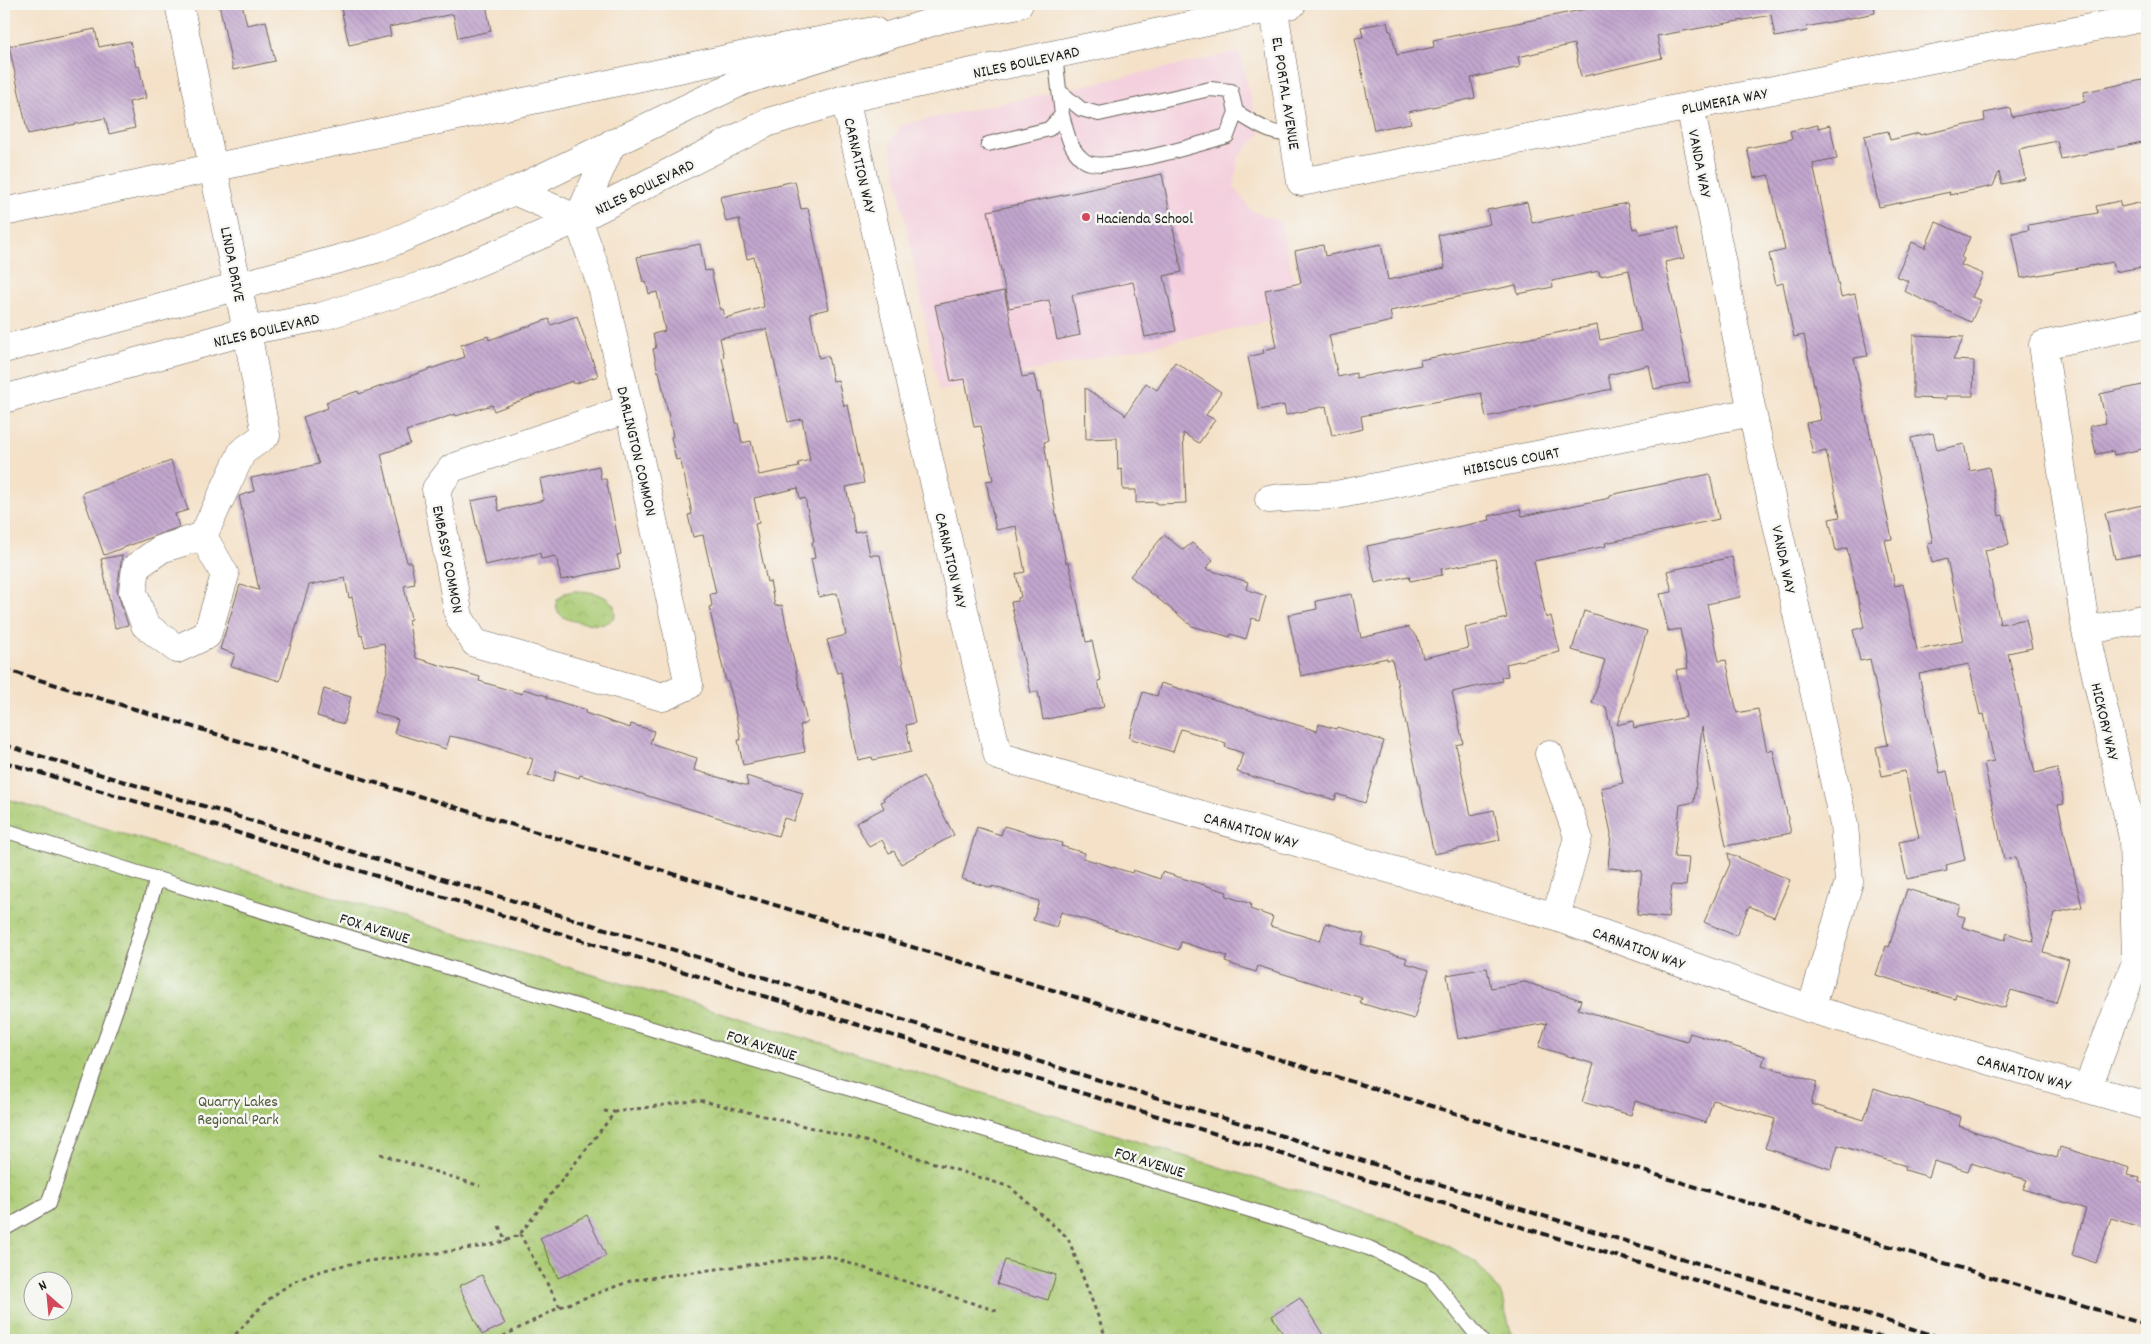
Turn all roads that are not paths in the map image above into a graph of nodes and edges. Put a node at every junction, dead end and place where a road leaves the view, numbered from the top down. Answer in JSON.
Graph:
{"nodes":[{"id":1,"x":179,"y":4,"type":"edge"},
{"id":2,"x":1019,"y":4,"type":"edge"},
{"id":3,"x":1280,"y":5,"type":"edge"},
{"id":4,"x":2147,"y":16,"type":"edge"},
{"id":5,"x":942,"y":19,"type":"junction"},
{"id":6,"x":1055,"y":55,"type":"junction"},
{"id":7,"x":1059,"y":91,"type":"junction"},
{"id":8,"x":845,"y":99,"type":"junction"},
{"id":9,"x":1690,"y":106,"type":"junction"},
{"id":10,"x":1236,"y":112,"type":"junction"},
{"id":11,"x":1062,"y":115,"type":"junction"},
{"id":12,"x":1293,"y":133,"type":"junction"},
{"id":13,"x":612,"y":143,"type":"junction"},
{"id":14,"x":988,"y":144,"type":"dead end"},
{"id":15,"x":214,"y":166,"type":"junction"},
{"id":16,"x":1301,"y":182,"type":"joint"},
{"id":17,"x":514,"y":191,"type":"junction"},
{"id":18,"x":4,"y":212,"type":"edge"},
{"id":19,"x":578,"y":219,"type":"junction"},
{"id":20,"x":238,"y":287,"type":"junction"},
{"id":21,"x":2147,"y":323,"type":"edge"},
{"id":22,"x":247,"y":331,"type":"junction"},
{"id":23,"x":4,"y":349,"type":"edge"},
{"id":24,"x":4,"y":399,"type":"edge"},
{"id":25,"x":628,"y":409,"type":"junction"},
{"id":26,"x":1752,"y":412,"type":"junction"},
{"id":27,"x":1269,"y":499,"type":"dead end"},
{"id":28,"x":203,"y":536,"type":"dead end"},
{"id":29,"x":2147,"y":618,"type":"edge"},
{"id":30,"x":2086,"y":631,"type":"junction"},
{"id":31,"x":689,"y":685,"type":"joint"},
{"id":32,"x":1548,"y":754,"type":"dead end"},
{"id":33,"x":4,"y":830,"type":"edge"},
{"id":34,"x":157,"y":879,"type":"junction"},
{"id":35,"x":1556,"y":918,"type":"junction"},
{"id":36,"x":1811,"y":1009,"type":"junction"},
{"id":37,"x":2087,"y":1089,"type":"junction"},
{"id":38,"x":2147,"y":1106,"type":"edge"},
{"id":39,"x":4,"y":1229,"type":"edge"},
{"id":40,"x":1481,"y":1340,"type":"edge"}],
"edges":[{"from":1,"to":15,"type":"street","name":"LINDA DRIVE"},
{"from":2,"to":5,"type":"street"},
{"from":3,"to":6,"type":"street","name":"NILES BOULEVARD"},
{"from":3,"to":12,"type":"street","name":"EL PORTAL AVENUE"},
{"from":4,"to":9,"type":"street","name":"PLUMERIA WAY"},
{"from":5,"to":13,"type":"street"},
{"from":5,"to":15,"type":"street"},
{"from":6,"to":7,"type":"lane"},
{"from":6,"to":8,"type":"street","name":"NILES BOULEVARD"},
{"from":7,"to":10,"type":"lane"},
{"from":7,"to":11,"type":"lane"},
{"from":8,"to":19,"type":"street","name":"NILES BOULEVARD"},
{"from":8,"to":35,"type":"street","name":"CARNATION WAY"},
{"from":9,"to":16,"type":"street","name":"PLUMERIA WAY"},
{"from":9,"to":26,"type":"street","name":"VANDA WAY"},
{"from":10,"to":11,"type":"lane"},
{"from":10,"to":12,"type":"lane"},
{"from":11,"to":14,"type":"lane"},
{"from":12,"to":16,"type":"street","name":"EL PORTAL AVENUE"},
{"from":13,"to":17,"type":"street"},
{"from":13,"to":19,"type":"street"},
{"from":15,"to":18,"type":"street"},
{"from":15,"to":20,"type":"street","name":"LINDA DRIVE"},
{"from":17,"to":19,"type":"street"},
{"from":17,"to":20,"type":"street"},
{"from":19,"to":22,"type":"street","name":"NILES BOULEVARD"},
{"from":19,"to":25,"type":"street","name":"DARLINGTON COMMON"},
{"from":20,"to":22,"type":"street","name":"LINDA DRIVE"},
{"from":20,"to":23,"type":"street"},
{"from":21,"to":30,"type":"street","name":"HICKORY WAY"},
{"from":22,"to":24,"type":"street","name":"NILES BOULEVARD"},
{"from":22,"to":28,"type":"street","name":"LINDA DRIVE"},
{"from":25,"to":31,"type":"street","name":"DARLINGTON COMMON"},
{"from":25,"to":31,"type":"street","name":"EMBASSY COMMON"},
{"from":26,"to":27,"type":"street","name":"HIBISCUS COURT"},
{"from":26,"to":36,"type":"street","name":"VANDA WAY"},
{"from":29,"to":30,"type":"street"},
{"from":30,"to":37,"type":"street","name":"HICKORY WAY"},
{"from":32,"to":35,"type":"street"},
{"from":33,"to":34,"type":"lane","name":"FOX AVENUE"},
{"from":34,"to":39,"type":"lane"},
{"from":34,"to":40,"type":"lane","name":"FOX AVENUE"},
{"from":35,"to":36,"type":"street","name":"CARNATION WAY"},
{"from":36,"to":37,"type":"street","name":"CARNATION WAY"},
{"from":37,"to":38,"type":"street","name":"CARNATION WAY"}]}
